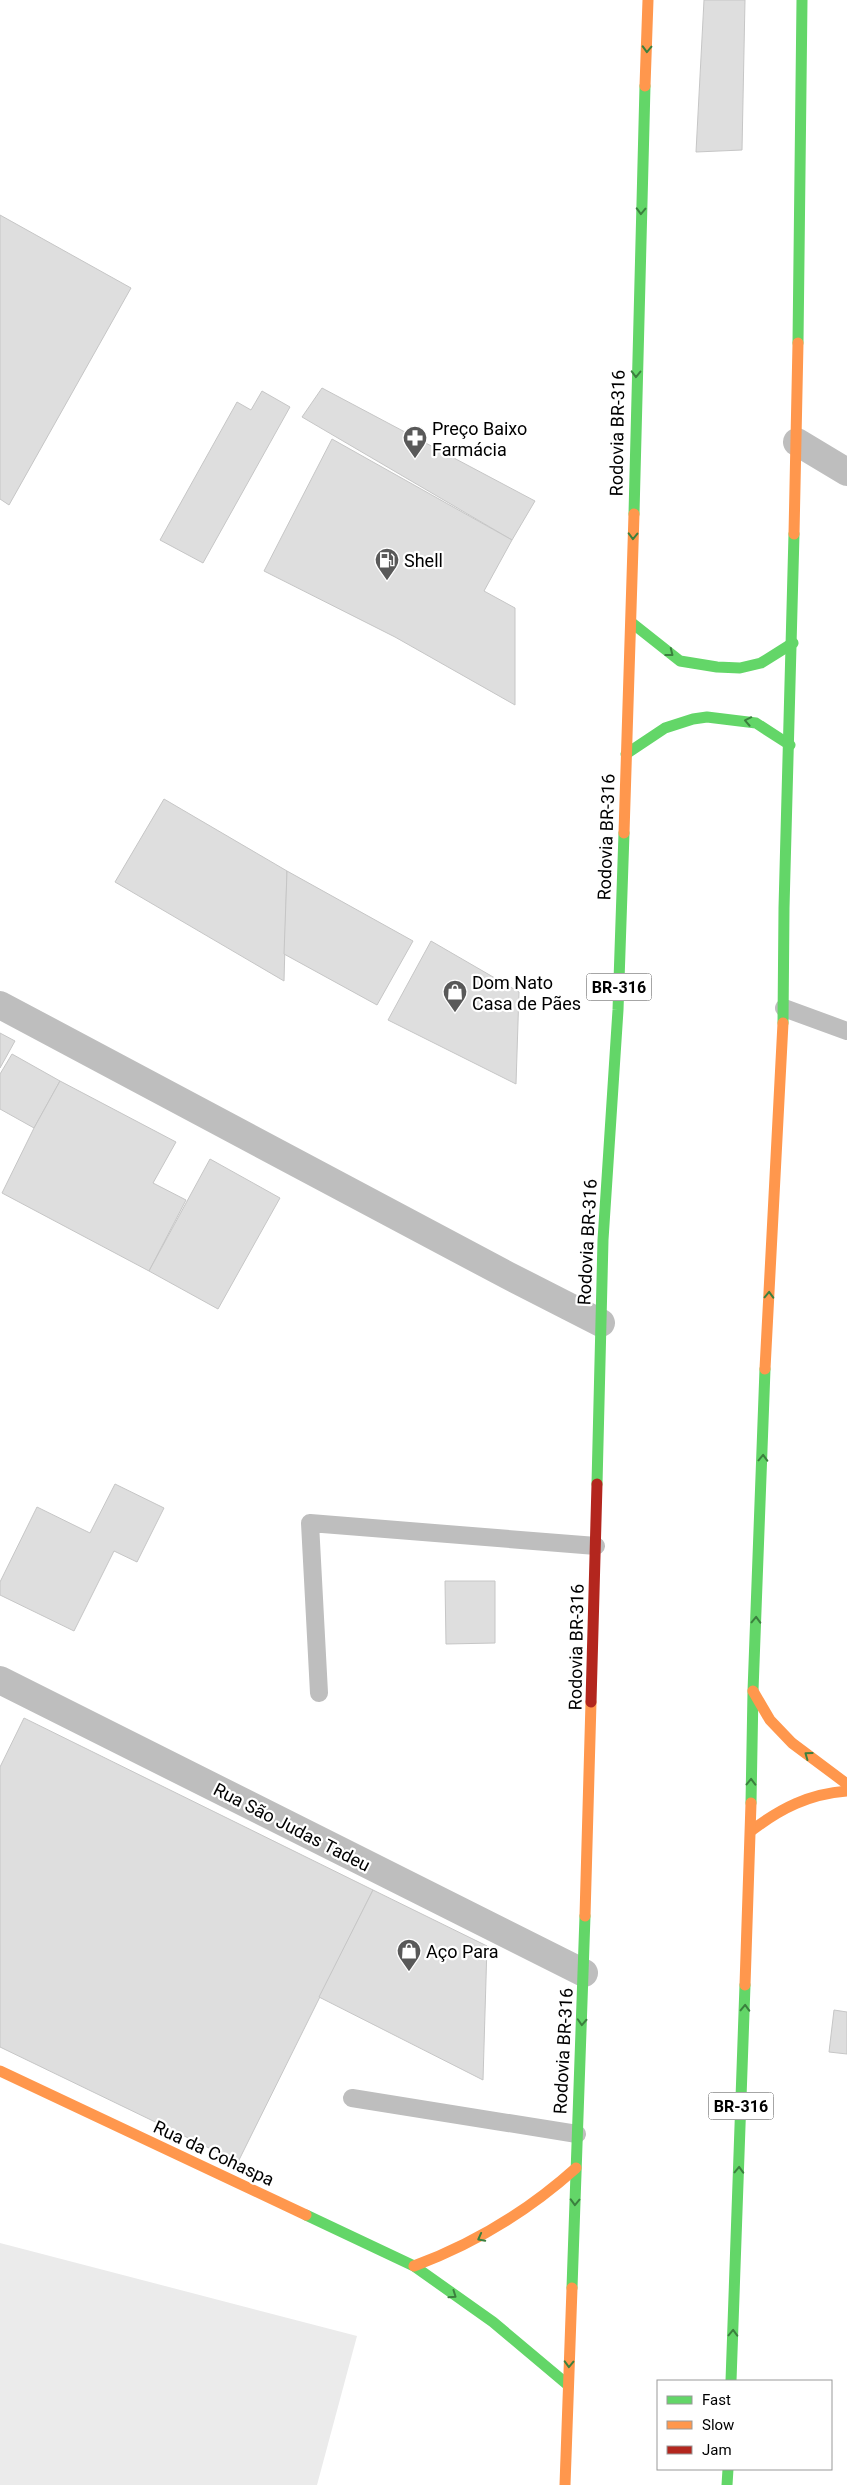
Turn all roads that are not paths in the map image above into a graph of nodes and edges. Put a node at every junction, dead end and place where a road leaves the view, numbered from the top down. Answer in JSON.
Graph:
{"nodes":[{"id":1,"x":648,"y":0,"type":"edge"},
{"id":2,"x":802,"y":0,"type":"edge"},
{"id":3,"x":797,"y":442,"type":"junction"},
{"id":4,"x":847,"y":472,"type":"edge"},
{"id":5,"x":632,"y":623,"type":"junction"},
{"id":6,"x":793,"y":643,"type":"junction"},
{"id":7,"x":790,"y":745,"type":"junction"},
{"id":8,"x":626,"y":754,"type":"junction"},
{"id":9,"x":0,"y":1005,"type":"edge"},
{"id":10,"x":784,"y":1008,"type":"junction"},
{"id":11,"x":847,"y":1031,"type":"edge"},
{"id":12,"x":601,"y":1323,"type":"junction"},
{"id":13,"x":596,"y":1546,"type":"junction"},
{"id":14,"x":0,"y":1680,"type":"edge"},
{"id":15,"x":753,"y":1691,"type":"junction"},
{"id":16,"x":319,"y":1693,"type":"dead end"},
{"id":17,"x":847,"y":1784,"type":"edge"},
{"id":18,"x":847,"y":1792,"type":"edge"},
{"id":19,"x":751,"y":1831,"type":"junction"},
{"id":20,"x":584,"y":1973,"type":"junction"},
{"id":21,"x":0,"y":2071,"type":"edge"},
{"id":22,"x":352,"y":2098,"type":"dead end"},
{"id":23,"x":577,"y":2134,"type":"junction"},
{"id":24,"x":576,"y":2168,"type":"junction"},
{"id":25,"x":414,"y":2266,"type":"junction"},
{"id":26,"x":731,"y":2380,"type":"edge"},
{"id":27,"x":568,"y":2385,"type":"junction"},
{"id":28,"x":728,"y":2470,"type":"edge"},
{"id":29,"x":565,"y":2485,"type":"edge"},
{"id":30,"x":727,"y":2485,"type":"edge"}],
"edges":[{"from":1,"to":5,"type":"main road","name":"Rodovia BR-316","number":"BR-316","one_way":true},
{"from":2,"to":3,"type":"main road","number":"BR-316"},
{"from":3,"to":4,"type":"street"},
{"from":3,"to":6,"type":"main road","number":"BR-316"},
{"from":5,"to":6,"type":"main road","one_way":true},
{"from":5,"to":8,"type":"main road","name":"Rodovia BR-316","number":"BR-316"},
{"from":6,"to":7,"type":"main road","number":"BR-316"},
{"from":7,"to":8,"type":"main road","one_way":true},
{"from":7,"to":10,"type":"main road","number":"BR-316"},
{"from":8,"to":12,"type":"main road","name":"Rodovia BR-316","number":"BR-316"},
{"from":9,"to":12,"type":"street"},
{"from":10,"to":11,"type":"lane"},
{"from":15,"to":10,"type":"main road","number":"BR-316","one_way":true},
{"from":12,"to":13,"type":"main road","name":"Rodovia BR-316","number":"BR-316"},
{"from":13,"to":16,"type":"lane"},
{"from":13,"to":20,"type":"main road","name":"Rodovia BR-316","number":"BR-316"},
{"from":14,"to":20,"type":"street","name":"Rua São Judas Tadeu"},
{"from":17,"to":15,"type":"main road","one_way":true},
{"from":19,"to":15,"type":"main road","number":"BR-316","one_way":true},
{"from":18,"to":19,"type":"main road"},
{"from":26,"to":19,"type":"main road","number":"BR-316","one_way":true},
{"from":20,"to":23,"type":"main road","name":"Rodovia BR-316","number":"BR-316","one_way":true},
{"from":21,"to":25,"type":"main road","name":"Rua da Cohaspa"},
{"from":22,"to":23,"type":"lane"},
{"from":23,"to":24,"type":"main road","name":"Rodovia BR-316","number":"BR-316"},
{"from":24,"to":25,"type":"main road","one_way":true},
{"from":24,"to":27,"type":"main road","name":"Rodovia BR-316","number":"BR-316","one_way":true},
{"from":25,"to":27,"type":"main road","name":"Rua da Cohaspa","one_way":true},
{"from":27,"to":29,"type":"main road","name":"Rodovia BR-316","number":"BR-316"},
{"from":28,"to":30,"type":"main road"}]}
